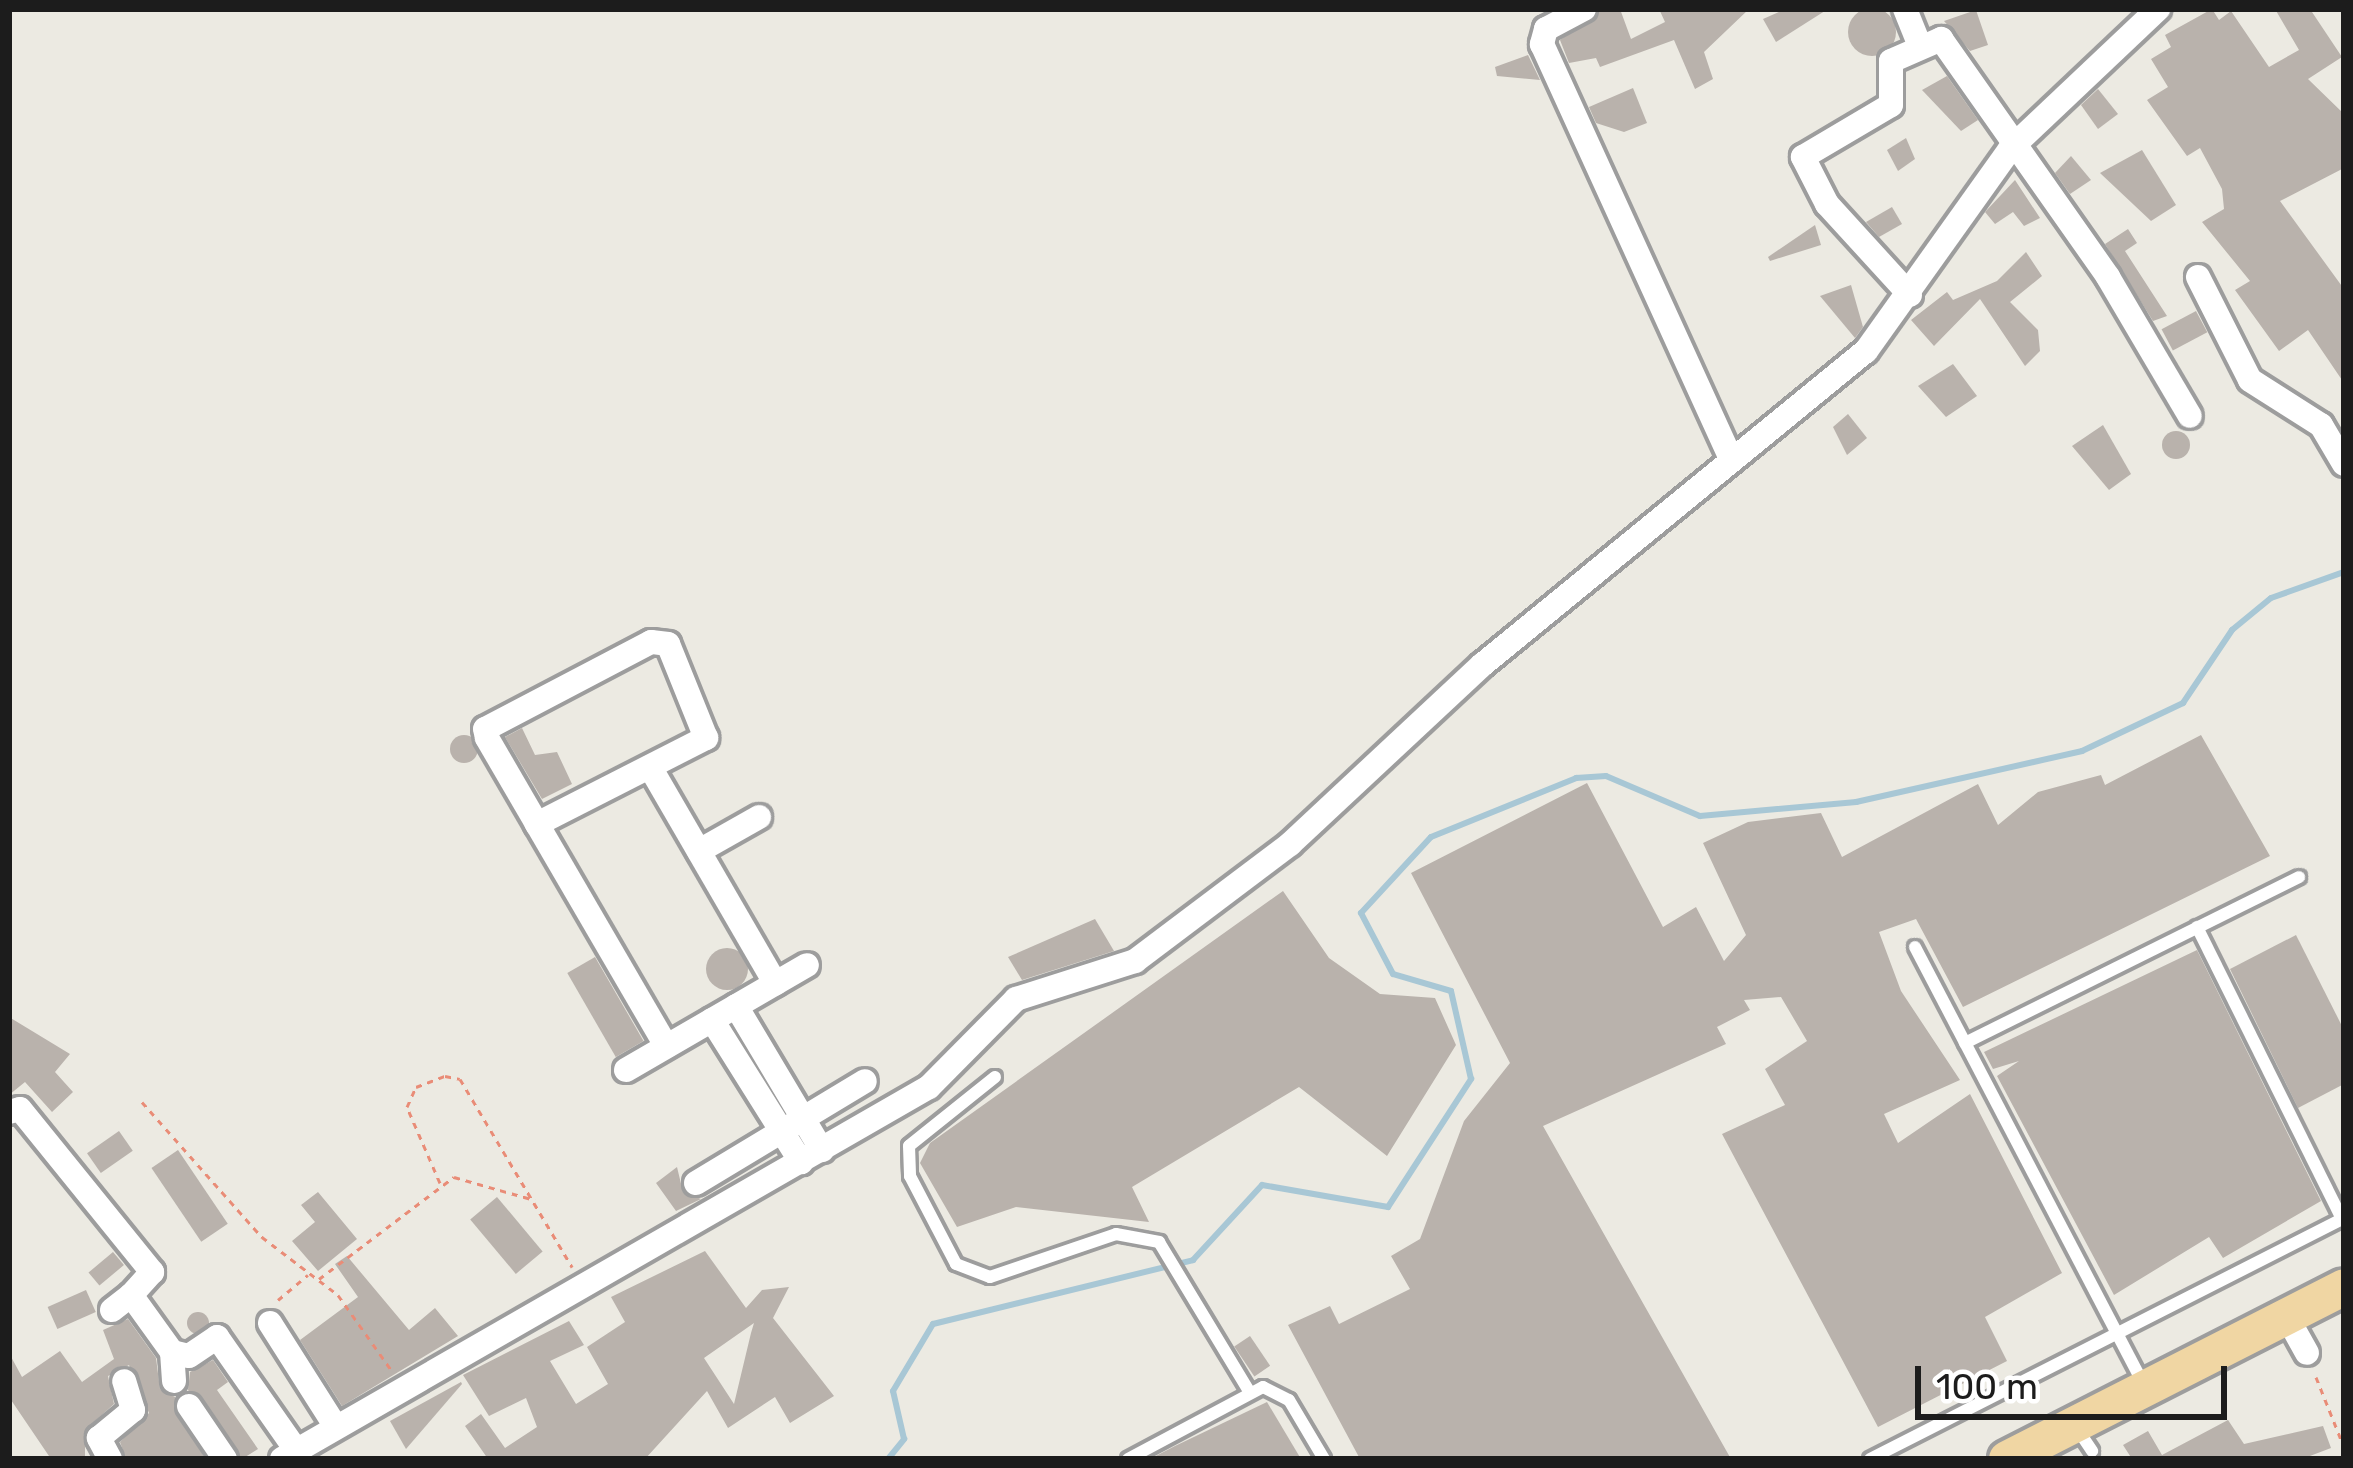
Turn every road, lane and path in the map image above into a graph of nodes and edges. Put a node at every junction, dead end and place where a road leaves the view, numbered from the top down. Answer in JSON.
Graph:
{"nodes":[{"id":1,"x":1584,"y":9,"type":"edge"},
{"id":2,"x":1905,"y":9,"type":"edge"},
{"id":3,"x":2158,"y":9,"type":"edge"},
{"id":4,"x":1920,"y":46,"type":"junction"},
{"id":5,"x":2010,"y":149,"type":"junction"},
{"id":6,"x":2198,"y":277,"type":"dead end"},
{"id":7,"x":1910,"y":296,"type":"junction"},
{"id":8,"x":2190,"y":416,"type":"dead end"},
{"id":9,"x":1731,"y":459,"type":"junction"},
{"id":10,"x":2344,"y":464,"type":"edge"},
{"id":11,"x":650,"y":767,"type":"junction"},
{"id":12,"x":759,"y":817,"type":"dead end"},
{"id":13,"x":537,"y":824,"type":"junction"},
{"id":14,"x":698,"y":851,"type":"junction"},
{"id":15,"x":2299,"y":877,"type":"dead end"},
{"id":16,"x":2197,"y":928,"type":"junction"},
{"id":17,"x":1915,"y":947,"type":"dead end"},
{"id":18,"x":807,"y":964,"type":"dead end"},
{"id":19,"x":775,"y":983,"type":"junction"},
{"id":20,"x":736,"y":1006,"type":"junction"},
{"id":21,"x":712,"y":1020,"type":"junction"},
{"id":22,"x":1965,"y":1043,"type":"junction"},
{"id":23,"x":666,"y":1046,"type":"junction"},
{"id":24,"x":626,"y":1070,"type":"dead end"},
{"id":25,"x":995,"y":1077,"type":"dead end"},
{"id":26,"x":865,"y":1082,"type":"dead end"},
{"id":27,"x":142,"y":1102,"type":"dead end"},
{"id":28,"x":9,"y":1112,"type":"edge"},
{"id":29,"x":792,"y":1125,"type":"junction"},
{"id":30,"x":812,"y":1156,"type":"junction"},
{"id":31,"x":440,"y":1183,"type":"junction"},
{"id":32,"x":696,"y":1183,"type":"dead end"},
{"id":33,"x":538,"y":1200,"type":"junction"},
{"id":34,"x":310,"y":1274,"type":"junction"},
{"id":35,"x":318,"y":1280,"type":"junction"},
{"id":36,"x":2344,"y":1287,"type":"edge"},
{"id":37,"x":587,"y":1288,"type":"junction"},
{"id":38,"x":270,"y":1323,"type":"joint"},
{"id":39,"x":2119,"y":1335,"type":"junction"},
{"id":40,"x":2299,"y":1338,"type":"junction"},
{"id":41,"x":172,"y":1352,"type":"junction"},
{"id":42,"x":124,"y":1381,"type":"dead end"},
{"id":43,"x":174,"y":1382,"type":"dead end"},
{"id":44,"x":404,"y":1389,"type":"junction"},
{"id":45,"x":2146,"y":1389,"type":"junction"},
{"id":46,"x":1250,"y":1393,"type":"junction"},
{"id":47,"x":189,"y":1406,"type":"dead end"},
{"id":48,"x":336,"y":1427,"type":"junction"},
{"id":49,"x":2344,"y":1447,"type":"edge"},
{"id":50,"x":289,"y":1455,"type":"edge"},
{"id":51,"x":110,"y":1459,"type":"edge"},
{"id":52,"x":225,"y":1459,"type":"edge"},
{"id":53,"x":1128,"y":1459,"type":"edge"},
{"id":54,"x":1324,"y":1459,"type":"edge"},
{"id":55,"x":1870,"y":1459,"type":"edge"},
{"id":56,"x":2007,"y":1459,"type":"edge"}],
"edges":[{"from":1,"to":9,"type":"street"},
{"from":2,"to":4,"type":"street"},
{"from":3,"to":5,"type":"street"},
{"from":4,"to":5,"type":"street"},
{"from":4,"to":7,"type":"street"},
{"from":5,"to":7,"type":"street"},
{"from":5,"to":8,"type":"street"},
{"from":6,"to":10,"type":"street"},
{"from":7,"to":9,"type":"street"},
{"from":9,"to":30,"type":"street"},
{"from":11,"to":13,"type":"street"},
{"from":11,"to":13,"type":"street"},
{"from":11,"to":14,"type":"street"},
{"from":12,"to":14,"type":"street"},
{"from":13,"to":23,"type":"street"},
{"from":14,"to":19,"type":"street"},
{"from":15,"to":16,"type":"lane"},
{"from":16,"to":22,"type":"lane"},
{"from":16,"to":39,"type":"lane"},
{"from":17,"to":22,"type":"lane"},
{"from":18,"to":19,"type":"street"},
{"from":19,"to":20,"type":"street"},
{"from":20,"to":21,"type":"street"},
{"from":20,"to":29,"type":"street"},
{"from":21,"to":23,"type":"street"},
{"from":21,"to":29,"type":"street"},
{"from":22,"to":39,"type":"lane"},
{"from":23,"to":24,"type":"street"},
{"from":25,"to":46,"type":"lane"},
{"from":26,"to":29,"type":"street"},
{"from":27,"to":34,"type":"path"},
{"from":28,"to":41,"type":"street"},
{"from":29,"to":30,"type":"street"},
{"from":29,"to":32,"type":"street"},
{"from":30,"to":37,"type":"street"},
{"from":31,"to":33,"type":"path"},
{"from":31,"to":33,"type":"path"},
{"from":31,"to":35,"type":"path"},
{"from":33,"to":37,"type":"path"},
{"from":34,"to":35,"type":"path"},
{"from":34,"to":38,"type":"path"},
{"from":35,"to":44,"type":"path"},
{"from":36,"to":40,"type":"main road"},
{"from":37,"to":44,"type":"street"},
{"from":38,"to":48,"type":"street"},
{"from":39,"to":45,"type":"lane"},
{"from":39,"to":55,"type":"lane"},
{"from":40,"to":45,"type":"main road"},
{"from":40,"to":49,"type":"path"},
{"from":41,"to":43,"type":"street"},
{"from":41,"to":50,"type":"street"},
{"from":42,"to":51,"type":"street"},
{"from":44,"to":48,"type":"street"},
{"from":45,"to":56,"type":"main road"},
{"from":46,"to":53,"type":"lane"},
{"from":46,"to":54,"type":"lane"},
{"from":47,"to":52,"type":"street"},
{"from":48,"to":50,"type":"street"}]}
